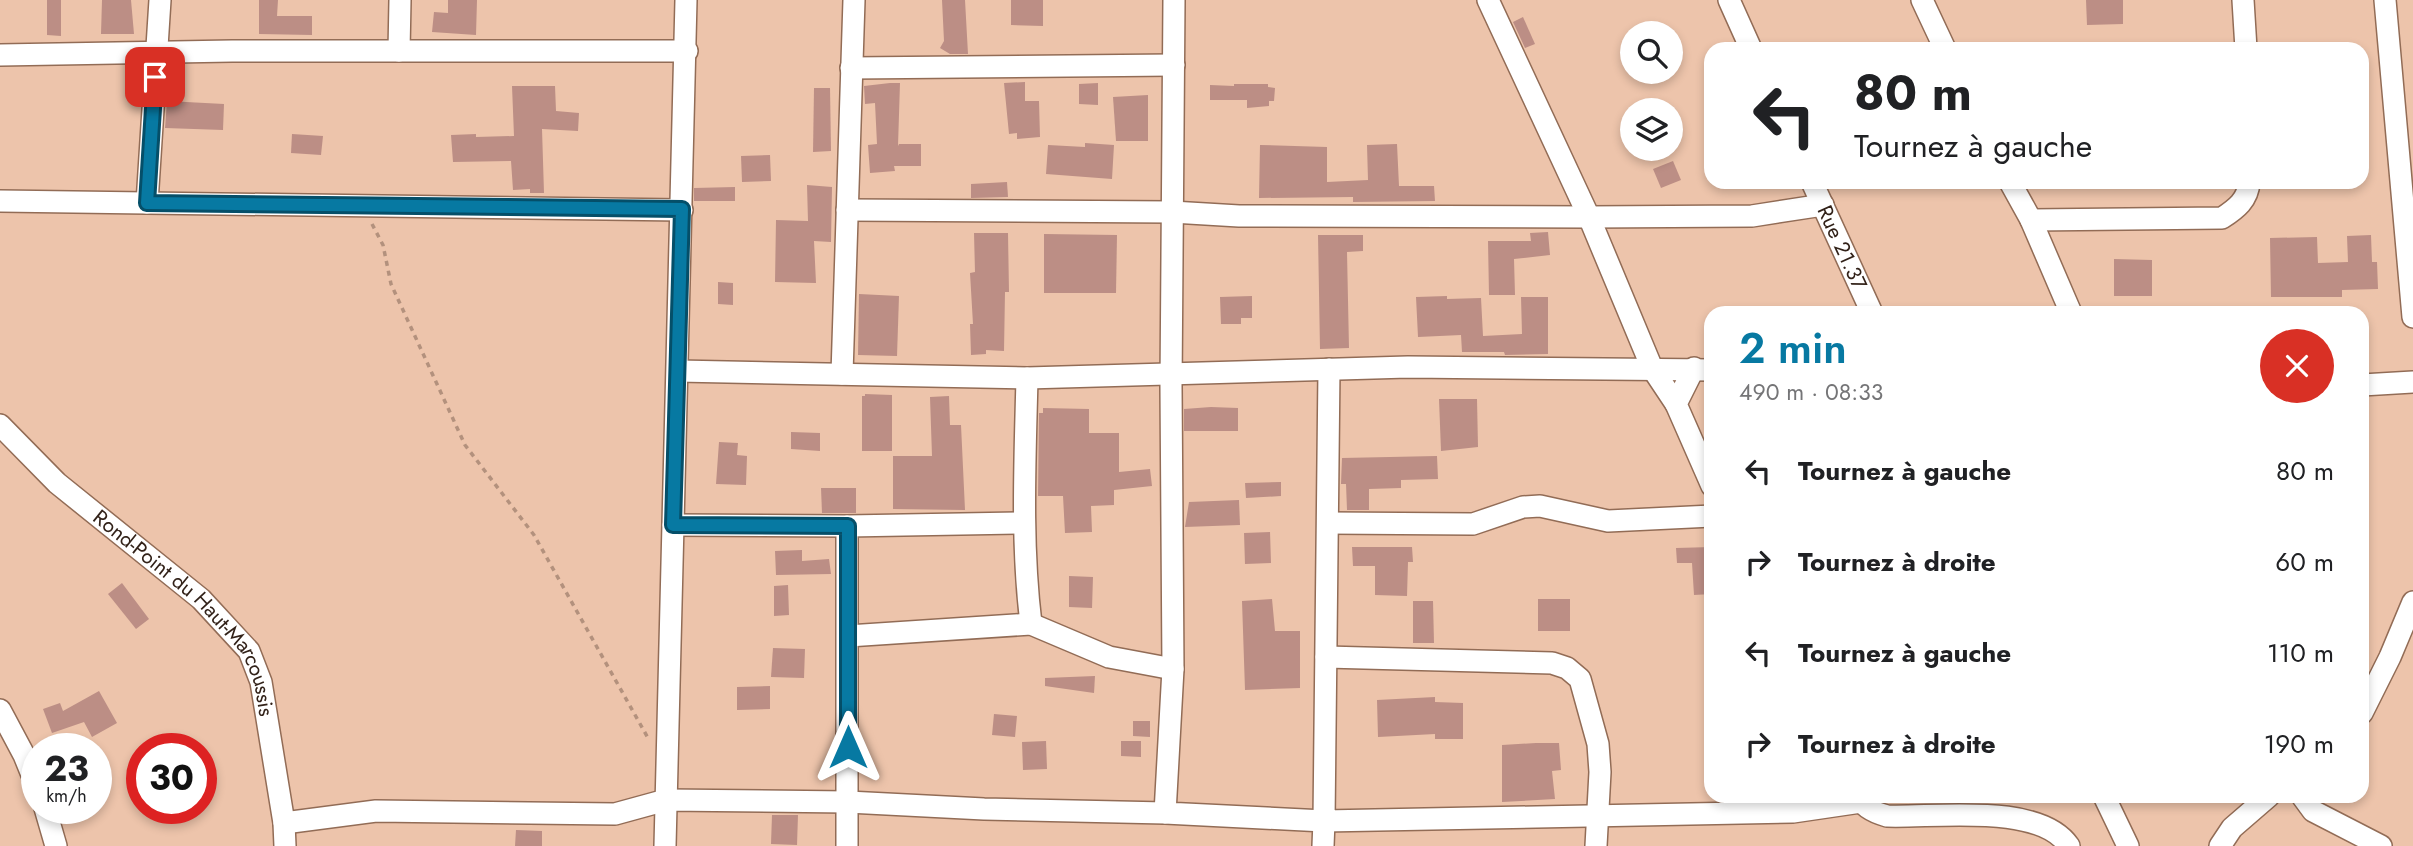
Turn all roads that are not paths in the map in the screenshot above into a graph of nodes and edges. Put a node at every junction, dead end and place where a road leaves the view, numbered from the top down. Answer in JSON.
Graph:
{"nodes":[{"id":1,"x":160,"y":0,"type":"edge"},
{"id":2,"x":400,"y":0,"type":"edge"},
{"id":3,"x":686,"y":0,"type":"edge"},
{"id":4,"x":853,"y":0,"type":"edge"},
{"id":5,"x":1174,"y":0,"type":"edge"},
{"id":6,"x":1488,"y":0,"type":"edge"},
{"id":7,"x":1728,"y":0,"type":"edge"},
{"id":8,"x":1922,"y":0,"type":"edge"},
{"id":9,"x":2243,"y":0,"type":"edge"},
{"id":10,"x":2385,"y":0,"type":"edge"},
{"id":11,"x":1748,"y":42,"type":"edge"},
{"id":12,"x":1942,"y":42,"type":"edge"},
{"id":13,"x":2246,"y":42,"type":"edge"},
{"id":14,"x":399,"y":51,"type":"junction"},
{"id":15,"x":687,"y":51,"type":"junction"},
{"id":16,"x":157,"y":52,"type":"junction"},
{"id":17,"x":0,"y":55,"type":"edge"},
{"id":18,"x":1174,"y":65,"type":"junction"},
{"id":19,"x":851,"y":68,"type":"junction"},
{"id":20,"x":1815,"y":189,"type":"edge"},
{"id":21,"x":2014,"y":189,"type":"edge"},
{"id":22,"x":2248,"y":189,"type":"edge"},
{"id":23,"x":0,"y":201,"type":"edge"},
{"id":24,"x":147,"y":203,"type":"junction"},
{"id":25,"x":1823,"y":205,"type":"junction"},
{"id":26,"x":682,"y":209,"type":"junction"},
{"id":27,"x":847,"y":209,"type":"junction"},
{"id":28,"x":1172,"y":212,"type":"junction"},
{"id":29,"x":1589,"y":217,"type":"junction"},
{"id":30,"x":2031,"y":219,"type":"junction"},
{"id":31,"x":1869,"y":306,"type":"edge"},
{"id":32,"x":2068,"y":306,"type":"edge"},
{"id":33,"x":2413,"y":317,"type":"edge"},
{"id":34,"x":1652,"y":368,"type":"junction"},
{"id":35,"x":1329,"y":369,"type":"junction"},
{"id":36,"x":1703,"y":369,"type":"edge"},
{"id":37,"x":678,"y":371,"type":"junction"},
{"id":38,"x":1171,"y":373,"type":"junction"},
{"id":39,"x":842,"y":374,"type":"junction"},
{"id":40,"x":1027,"y":378,"type":"junction"},
{"id":41,"x":2413,"y":382,"type":"edge"},
{"id":42,"x":2369,"y":385,"type":"edge"},
{"id":43,"x":1676,"y":404,"type":"junction"},
{"id":44,"x":0,"y":425,"type":"edge"},
{"id":45,"x":1704,"y":468,"type":"edge"},
{"id":46,"x":1704,"y":516,"type":"edge"},
{"id":47,"x":1023,"y":523,"type":"junction"},
{"id":48,"x":1328,"y":523,"type":"junction"},
{"id":49,"x":673,"y":525,"type":"junction"},
{"id":50,"x":848,"y":526,"type":"junction"},
{"id":51,"x":2413,"y":602,"type":"edge"},
{"id":52,"x":1031,"y":624,"type":"junction"},
{"id":53,"x":848,"y":636,"type":"junction"},
{"id":54,"x":1326,"y":657,"type":"junction"},
{"id":55,"x":1173,"y":669,"type":"junction"},
{"id":56,"x":2369,"y":699,"type":"edge"},
{"id":57,"x":0,"y":710,"type":"edge"},
{"id":58,"x":21,"y":749,"type":"edge"},
{"id":59,"x":666,"y":800,"type":"junction"},
{"id":60,"x":848,"y":802,"type":"junction"},
{"id":61,"x":1839,"y":803,"type":"edge"},
{"id":62,"x":1865,"y":803,"type":"edge"},
{"id":63,"x":2107,"y":803,"type":"edge"},
{"id":64,"x":2261,"y":803,"type":"edge"},
{"id":65,"x":2307,"y":803,"type":"edge"},
{"id":66,"x":1166,"y":813,"type":"junction"},
{"id":67,"x":1596,"y":816,"type":"junction"},
{"id":68,"x":1324,"y":821,"type":"junction"},
{"id":69,"x":284,"y":823,"type":"junction"},
{"id":70,"x":50,"y":824,"type":"edge"},
{"id":71,"x":56,"y":846,"type":"edge"},
{"id":72,"x":285,"y":846,"type":"edge"},
{"id":73,"x":665,"y":846,"type":"edge"},
{"id":74,"x":848,"y":846,"type":"edge"},
{"id":75,"x":1323,"y":846,"type":"edge"},
{"id":76,"x":1596,"y":846,"type":"edge"},
{"id":77,"x":2069,"y":846,"type":"edge"},
{"id":78,"x":2127,"y":846,"type":"edge"},
{"id":79,"x":2220,"y":846,"type":"edge"},
{"id":80,"x":2381,"y":846,"type":"edge"}],
"edges":[{"from":1,"to":16,"type":"street"},
{"from":2,"to":14,"type":"street"},
{"from":3,"to":15,"type":"street"},
{"from":4,"to":19,"type":"street"},
{"from":5,"to":18,"type":"street"},
{"from":6,"to":29,"type":"street"},
{"from":7,"to":11,"type":"street"},
{"from":8,"to":12,"type":"street"},
{"from":9,"to":13,"type":"street"},
{"from":10,"to":33,"type":"street"},
{"from":14,"to":15,"type":"street"},
{"from":14,"to":16,"type":"street"},
{"from":15,"to":26,"type":"street"},
{"from":16,"to":17,"type":"street"},
{"from":16,"to":24,"type":"street"},
{"from":18,"to":19,"type":"street"},
{"from":18,"to":28,"type":"street"},
{"from":19,"to":27,"type":"street"},
{"from":20,"to":25,"type":"street","name":"Rue 21.37"},
{"from":21,"to":30,"type":"street"},
{"from":22,"to":30,"type":"street"},
{"from":23,"to":24,"type":"street"},
{"from":24,"to":26,"type":"street"},
{"from":25,"to":29,"type":"street"},
{"from":25,"to":31,"type":"street","name":"Rue 21.37"},
{"from":26,"to":37,"type":"street"},
{"from":27,"to":28,"type":"street"},
{"from":27,"to":39,"type":"street"},
{"from":28,"to":29,"type":"street"},
{"from":28,"to":38,"type":"street"},
{"from":29,"to":34,"type":"street"},
{"from":30,"to":32,"type":"street"},
{"from":34,"to":35,"type":"street"},
{"from":34,"to":36,"type":"street"},
{"from":34,"to":43,"type":"street"},
{"from":35,"to":38,"type":"street"},
{"from":35,"to":48,"type":"street"},
{"from":36,"to":43,"type":"street"},
{"from":37,"to":39,"type":"street"},
{"from":37,"to":49,"type":"street"},
{"from":38,"to":40,"type":"street"},
{"from":38,"to":55,"type":"street"},
{"from":39,"to":40,"type":"street"},
{"from":40,"to":47,"type":"street"},
{"from":41,"to":42,"type":"street"},
{"from":43,"to":45,"type":"street"},
{"from":44,"to":69,"type":"street","name":"Rond-Point du Haut-Marcoussis"},
{"from":46,"to":48,"type":"street"},
{"from":47,"to":50,"type":"street"},
{"from":47,"to":52,"type":"street"},
{"from":48,"to":54,"type":"street"},
{"from":49,"to":50,"type":"street"},
{"from":49,"to":59,"type":"street"},
{"from":50,"to":53,"type":"street"},
{"from":51,"to":56,"type":"street"},
{"from":52,"to":53,"type":"street"},
{"from":52,"to":55,"type":"street"},
{"from":53,"to":60,"type":"street"},
{"from":54,"to":67,"type":"street"},
{"from":54,"to":68,"type":"street"},
{"from":55,"to":66,"type":"street"},
{"from":57,"to":58,"type":"street"},
{"from":59,"to":60,"type":"street"},
{"from":59,"to":69,"type":"street"},
{"from":59,"to":73,"type":"street"},
{"from":60,"to":66,"type":"street"},
{"from":60,"to":74,"type":"street"},
{"from":61,"to":67,"type":"street"},
{"from":62,"to":77,"type":"street"},
{"from":63,"to":78,"type":"street"},
{"from":64,"to":79,"type":"street"},
{"from":65,"to":80,"type":"street"},
{"from":66,"to":68,"type":"street"},
{"from":67,"to":68,"type":"street"},
{"from":67,"to":76,"type":"street"},
{"from":68,"to":75,"type":"street"},
{"from":69,"to":72,"type":"street","name":"Rond-Point du Haut-Marcoussis"},
{"from":70,"to":71,"type":"street"}]}
